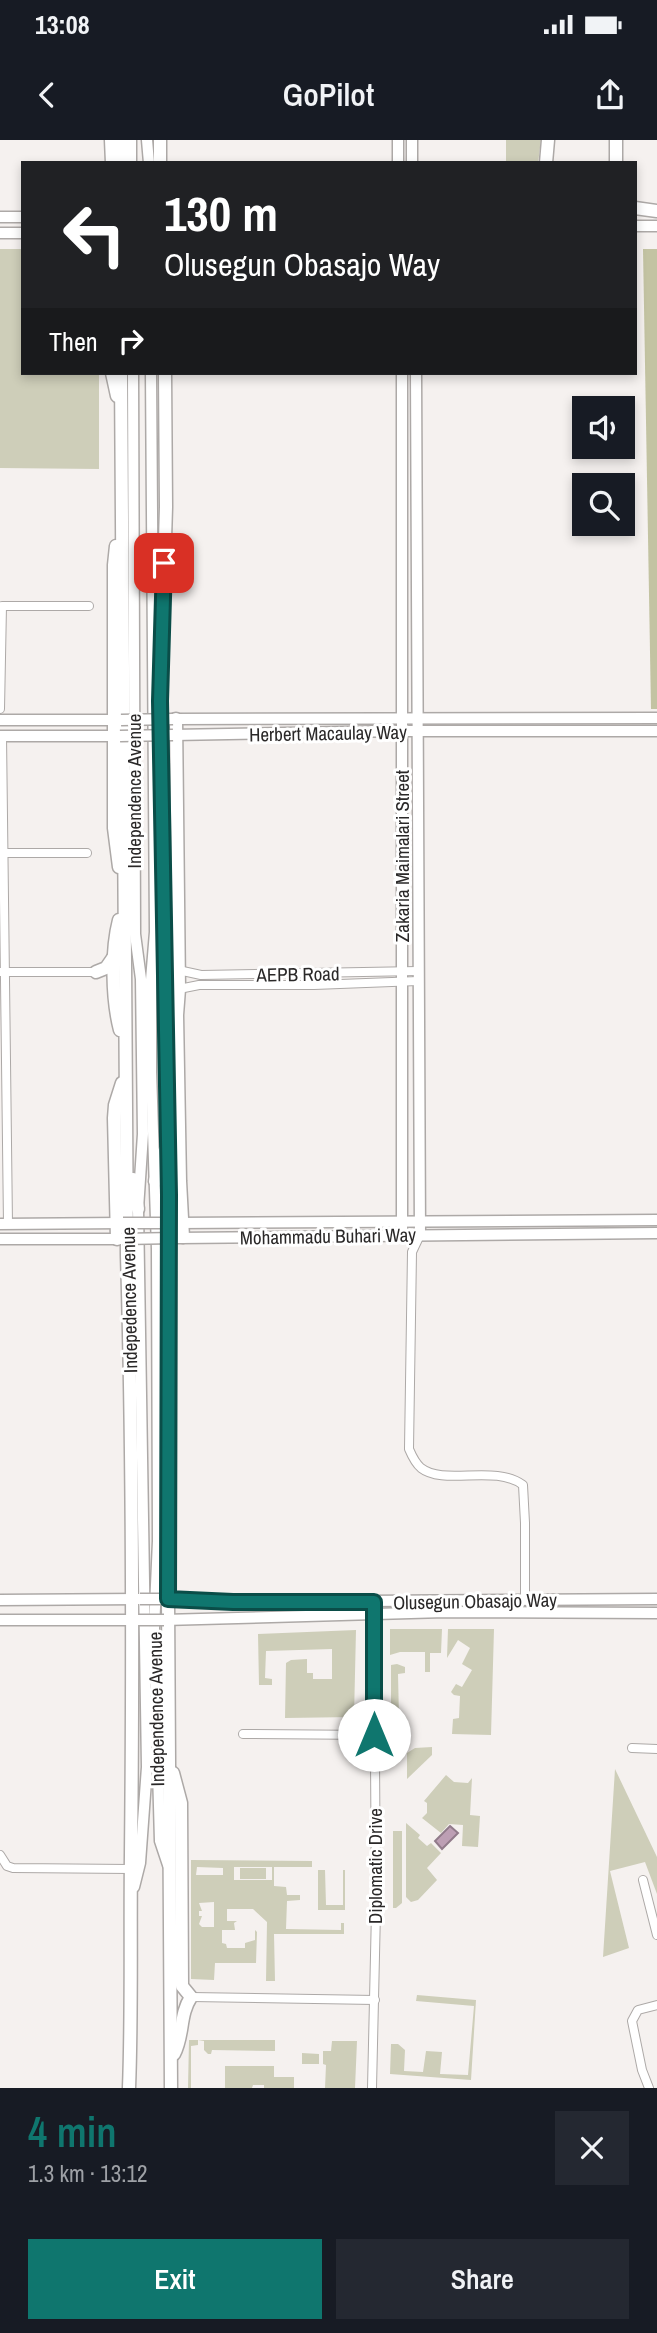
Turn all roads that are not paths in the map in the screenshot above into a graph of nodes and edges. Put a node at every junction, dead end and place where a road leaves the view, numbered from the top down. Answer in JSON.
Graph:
{"nodes":[{"id":1,"x":111,"y":140,"type":"edge"},
{"id":2,"x":121,"y":140,"type":"edge"},
{"id":3,"x":131,"y":140,"type":"edge"},
{"id":4,"x":147,"y":140,"type":"edge"},
{"id":5,"x":160,"y":140,"type":"edge"},
{"id":6,"x":398,"y":140,"type":"edge"},
{"id":7,"x":412,"y":140,"type":"edge"},
{"id":8,"x":548,"y":140,"type":"edge"},
{"id":9,"x":616,"y":140,"type":"edge"},
{"id":10,"x":112,"y":161,"type":"edge"},
{"id":11,"x":121,"y":161,"type":"edge"},
{"id":12,"x":131,"y":161,"type":"edge"},
{"id":13,"x":149,"y":161,"type":"edge"},
{"id":14,"x":160,"y":161,"type":"edge"},
{"id":15,"x":398,"y":161,"type":"edge"},
{"id":16,"x":412,"y":161,"type":"edge"},
{"id":17,"x":547,"y":161,"type":"edge"},
{"id":18,"x":616,"y":161,"type":"edge"},
{"id":19,"x":637,"y":211,"type":"edge"},
{"id":20,"x":657,"y":212,"type":"edge"},
{"id":21,"x":0,"y":217,"type":"edge"},
{"id":22,"x":21,"y":217,"type":"edge"},
{"id":23,"x":637,"y":226,"type":"edge"},
{"id":24,"x":657,"y":226,"type":"edge"},
{"id":25,"x":0,"y":233,"type":"edge"},
{"id":26,"x":21,"y":233,"type":"edge"},
{"id":27,"x":122,"y":375,"type":"edge"},
{"id":28,"x":151,"y":375,"type":"edge"},
{"id":29,"x":402,"y":375,"type":"edge"},
{"id":30,"x":415,"y":375,"type":"edge"},
{"id":31,"x":165,"y":379,"type":"edge"},
{"id":32,"x":417,"y":473,"type":"junction"},
{"id":33,"x":403,"y":474,"type":"junction"},
{"id":34,"x":127,"y":506,"type":"junction"},
{"id":35,"x":89,"y":606,"type":"dead end"},
{"id":36,"x":0,"y":709,"type":"edge"},
{"id":37,"x":402,"y":718,"type":"junction"},
{"id":38,"x":417,"y":718,"type":"junction"},
{"id":39,"x":657,"y":718,"type":"edge"},
{"id":40,"x":175,"y":719,"type":"junction"},
{"id":41,"x":0,"y":720,"type":"edge"},
{"id":42,"x":118,"y":720,"type":"junction"},
{"id":43,"x":402,"y":731,"type":"junction"},
{"id":44,"x":417,"y":731,"type":"junction"},
{"id":45,"x":657,"y":731,"type":"edge"},
{"id":46,"x":175,"y":735,"type":"junction"},
{"id":47,"x":1,"y":736,"type":"edge"},
{"id":48,"x":117,"y":736,"type":"junction"},
{"id":49,"x":4,"y":853,"type":"junction"},
{"id":50,"x":87,"y":853,"type":"dead end"},
{"id":51,"x":125,"y":889,"type":"junction"},
{"id":52,"x":125,"y":903,"type":"junction"},
{"id":53,"x":115,"y":955,"type":"junction"},
{"id":54,"x":178,"y":970,"type":"junction"},
{"id":55,"x":3,"y":972,"type":"edge"},
{"id":56,"x":96,"y":972,"type":"junction"},
{"id":57,"x":418,"y":976,"type":"junction"},
{"id":58,"x":402,"y":977,"type":"junction"},
{"id":59,"x":115,"y":988,"type":"junction"},
{"id":60,"x":178,"y":989,"type":"junction"},
{"id":61,"x":125,"y":1051,"type":"junction"},
{"id":62,"x":125,"y":1076,"type":"junction"},
{"id":63,"x":168,"y":1138,"type":"junction"},
{"id":64,"x":155,"y":1181,"type":"junction"},
{"id":65,"x":132,"y":1208,"type":"junction"},
{"id":66,"x":402,"y":1220,"type":"junction"},
{"id":67,"x":420,"y":1220,"type":"junction"},
{"id":68,"x":657,"y":1220,"type":"edge"},
{"id":69,"x":120,"y":1223,"type":"junction"},
{"id":70,"x":179,"y":1223,"type":"junction"},
{"id":71,"x":4,"y":1224,"type":"edge"},
{"id":72,"x":657,"y":1233,"type":"edge"},
{"id":73,"x":402,"y":1235,"type":"junction"},
{"id":74,"x":420,"y":1235,"type":"junction"},
{"id":75,"x":179,"y":1237,"type":"junction"},
{"id":76,"x":0,"y":1239,"type":"edge"},
{"id":77,"x":119,"y":1239,"type":"junction"},
{"id":78,"x":412,"y":1252,"type":"junction"},
{"id":79,"x":131,"y":1394,"type":"joint"},
{"id":80,"x":136,"y":1599,"type":"junction"},
{"id":81,"x":167,"y":1599,"type":"junction"},
{"id":82,"x":657,"y":1599,"type":"edge"},
{"id":83,"x":0,"y":1600,"type":"edge"},
{"id":84,"x":525,"y":1600,"type":"junction"},
{"id":85,"x":233,"y":1602,"type":"junction"},
{"id":86,"x":474,"y":1607,"type":"junction"},
{"id":87,"x":374,"y":1608,"type":"junction"},
{"id":88,"x":657,"y":1613,"type":"edge"},
{"id":89,"x":233,"y":1618,"type":"junction"},
{"id":90,"x":167,"y":1619,"type":"junction"},
{"id":91,"x":0,"y":1620,"type":"edge"},
{"id":92,"x":136,"y":1620,"type":"junction"},
{"id":93,"x":243,"y":1734,"type":"dead end"},
{"id":94,"x":374,"y":1735,"type":"junction"},
{"id":95,"x":632,"y":1748,"type":"dead end"},
{"id":96,"x":657,"y":1749,"type":"edge"},
{"id":97,"x":169,"y":1763,"type":"junction"},
{"id":98,"x":0,"y":1855,"type":"edge"},
{"id":99,"x":170,"y":1867,"type":"junction"},
{"id":100,"x":131,"y":1869,"type":"junction"},
{"id":101,"x":643,"y":1880,"type":"dead end"},
{"id":102,"x":132,"y":1896,"type":"junction"},
{"id":103,"x":657,"y":1935,"type":"edge"},
{"id":104,"x":191,"y":1997,"type":"junction"},
{"id":105,"x":375,"y":2000,"type":"junction"},
{"id":106,"x":657,"y":2005,"type":"edge"},
{"id":107,"x":172,"y":2057,"type":"junction"},
{"id":108,"x":129,"y":2088,"type":"edge"},
{"id":109,"x":172,"y":2088,"type":"edge"},
{"id":110,"x":372,"y":2088,"type":"edge"},
{"id":111,"x":649,"y":2088,"type":"edge"}],
"edges":[{"from":1,"to":10,"type":"main road"},
{"from":2,"to":11,"type":"main road"},
{"from":3,"to":12,"type":"main road"},
{"from":4,"to":13,"type":"main road"},
{"from":5,"to":14,"type":"main road"},
{"from":6,"to":15,"type":"main road"},
{"from":7,"to":16,"type":"main road"},
{"from":8,"to":17,"type":"main road"},
{"from":9,"to":18,"type":"main road"},
{"from":19,"to":20,"type":"main road"},
{"from":21,"to":22,"type":"main road"},
{"from":23,"to":24,"type":"main road"},
{"from":25,"to":26,"type":"main road"},
{"from":27,"to":34,"type":"main road","name":"Independence Avenue"},
{"from":27,"to":34,"type":"main road","name":"Independence Avenue"},
{"from":28,"to":64,"type":"main road","name":"Independence Avenue"},
{"from":29,"to":33,"type":"main road","name":"Zakaria Maimalari Street"},
{"from":30,"to":32,"type":"main road","name":"Zakaria Maimalari Street"},
{"from":31,"to":63,"type":"main road","name":"Independence Avenue"},
{"from":32,"to":33,"type":"main road"},
{"from":32,"to":38,"type":"main road","name":"Zakaria Maimalari Street"},
{"from":33,"to":37,"type":"main road","name":"Zakaria Maimalari Street"},
{"from":34,"to":42,"type":"main road"},
{"from":34,"to":51,"type":"main road","name":"Independence Avenue"},
{"from":34,"to":65,"type":"main road","name":"Independence Avenue"},
{"from":35,"to":36,"type":"street"},
{"from":37,"to":38,"type":"main road","name":"Herbert Macaulay Way"},
{"from":37,"to":40,"type":"main road","name":"Herbert Macaulay Way"},
{"from":37,"to":43,"type":"main road","name":"Zakaria Maimalari Street"},
{"from":38,"to":39,"type":"main road","name":"Herbert Macaulay Way"},
{"from":38,"to":44,"type":"main road","name":"Zakaria Maimalari Street"},
{"from":40,"to":42,"type":"main road","name":"Herbert Macaulay Way","bridge":true},
{"from":40,"to":46,"type":"main road"},
{"from":41,"to":42,"type":"main road","name":"Herbert Macaulay Way"},
{"from":42,"to":48,"type":"main road"},
{"from":43,"to":44,"type":"main road","name":"Herbert Macaulay Way"},
{"from":43,"to":46,"type":"main road","name":"Herbert Macaulay Way"},
{"from":43,"to":58,"type":"main road","name":"Zakaria Maimalari Street"},
{"from":44,"to":45,"type":"main road","name":"Herbert Macaulay Way"},
{"from":44,"to":57,"type":"main road","name":"Zakaria Maimalari Street"},
{"from":46,"to":48,"type":"main road","name":"Herbert Macaulay Way","bridge":true},
{"from":46,"to":54,"type":"main road"},
{"from":47,"to":48,"type":"main road","name":"Herbert Macaulay Way"},
{"from":47,"to":49,"type":"street"},
{"from":48,"to":51,"type":"main road"},
{"from":49,"to":50,"type":"street"},
{"from":49,"to":55,"type":"street"},
{"from":51,"to":52,"type":"main road","name":"Independence Avenue"},
{"from":52,"to":53,"type":"main road"},
{"from":52,"to":61,"type":"main road","name":"Independence Avenue"},
{"from":53,"to":56,"type":"main road"},
{"from":53,"to":59,"type":"main road"},
{"from":54,"to":58,"type":"street","name":"AEPB Road"},
{"from":54,"to":60,"type":"main road"},
{"from":55,"to":56,"type":"street"},
{"from":55,"to":71,"type":"street"},
{"from":56,"to":59,"type":"main road"},
{"from":57,"to":58,"type":"street","name":"AEPB Road"},
{"from":57,"to":67,"type":"main road","name":"Zakaria Maimalari Street"},
{"from":58,"to":60,"type":"street","name":"AEPB Road"},
{"from":58,"to":66,"type":"main road","name":"Zakaria Maimalari Street"},
{"from":59,"to":61,"type":"main road"},
{"from":60,"to":70,"type":"main road"},
{"from":61,"to":62,"type":"main road","name":"Independence Avenue"},
{"from":62,"to":65,"type":"main road","name":"Independence Avenue"},
{"from":62,"to":69,"type":"main road"},
{"from":63,"to":64,"type":"main road"},
{"from":63,"to":81,"type":"main road","name":"Independence Avenue"},
{"from":64,"to":99,"type":"main road","name":"Independence Avenue"},
{"from":65,"to":79,"type":"main road","name":"Indepedence Avenue"},
{"from":65,"to":102,"type":"main road","name":"Independence Avenue"},
{"from":66,"to":67,"type":"main road","name":"Mohammadu Buhari Way"},
{"from":66,"to":70,"type":"main road","name":"Mohammadu Buhari Way"},
{"from":66,"to":73,"type":"main road","name":"Zakaria Maimalari Street"},
{"from":67,"to":68,"type":"main road","name":"Mohammadu Buhari Way"},
{"from":67,"to":74,"type":"main road","name":"Zakaria Maimalari Street"},
{"from":69,"to":70,"type":"main road","name":"Mohammadu Buhari Way","bridge":true},
{"from":69,"to":71,"type":"main road","name":"Mohammadu Buhari Way"},
{"from":69,"to":77,"type":"main road"},
{"from":70,"to":75,"type":"main road"},
{"from":72,"to":74,"type":"main road","name":"Mohammadu Buhari Way"},
{"from":73,"to":74,"type":"main road","name":"Mohammadu Buhari Way"},
{"from":73,"to":75,"type":"main road","name":"Mohammadu Buhari Way"},
{"from":73,"to":78,"type":"street"},
{"from":74,"to":78,"type":"street","name":"Zakaria Maimalari Street"},
{"from":75,"to":77,"type":"main road","name":"Mohammadu Buhari Way","bridge":true},
{"from":76,"to":77,"type":"main road","name":"Mohammadu Buhari Way"},
{"from":78,"to":84,"type":"street","name":"Zakaria Maimalari Street"},
{"from":79,"to":80,"type":"main road","name":"Independence Avenue"},
{"from":80,"to":81,"type":"main road","name":"Olusegun Obasajo Way","bridge":true},
{"from":80,"to":83,"type":"main road","name":"Olusegun Obasajo Way"},
{"from":80,"to":92,"type":"main road","name":"Independence Avenue"},
{"from":81,"to":85,"type":"main road","name":"Olusegun Obasajo Way"},
{"from":81,"to":90,"type":"main road","name":"Independence Avenue"},
{"from":82,"to":84,"type":"main road","name":"Olusegun Obasajo Way"},
{"from":84,"to":86,"type":"main road","name":"Olusegun Obasajo Way"},
{"from":85,"to":87,"type":"main road","name":"Olusegun Obasajo Way"},
{"from":85,"to":89,"type":"main road"},
{"from":86,"to":87,"type":"main road","name":"Olusegun Obasajo Way"},
{"from":86,"to":88,"type":"main road","name":"Olusegun Obasajo Way"},
{"from":87,"to":89,"type":"main road","name":"Olusegun Obasajo Way"},
{"from":87,"to":94,"type":"street","name":"Diplomatic Drive"},
{"from":89,"to":90,"type":"main road","name":"Olusegun Obasajo Way"},
{"from":90,"to":92,"type":"main road","name":"Olusegun Obasajo Way","bridge":true},
{"from":90,"to":97,"type":"main road","name":"Independence Avenue"},
{"from":91,"to":92,"type":"main road","name":"Olusegun Obasajo Way"},
{"from":92,"to":100,"type":"main road","name":"Independence Avenue"},
{"from":93,"to":94,"type":"street"},
{"from":94,"to":105,"type":"street","name":"Diplomatic Drive"},
{"from":95,"to":96,"type":"street"},
{"from":97,"to":99,"type":"main road","name":"Independence Avenue"},
{"from":97,"to":104,"type":"main road"},
{"from":98,"to":100,"type":"street"},
{"from":99,"to":107,"type":"main road","name":"Independence Avenue"},
{"from":100,"to":102,"type":"main road","name":"Independence Avenue"},
{"from":101,"to":103,"type":"street"},
{"from":102,"to":108,"type":"main road","name":"Independence Avenue"},
{"from":104,"to":105,"type":"street"},
{"from":104,"to":107,"type":"main road"},
{"from":105,"to":110,"type":"street","name":"Diplomatic Drive"},
{"from":106,"to":111,"type":"street"},
{"from":107,"to":109,"type":"main road","name":"Independence Avenue"}]}
